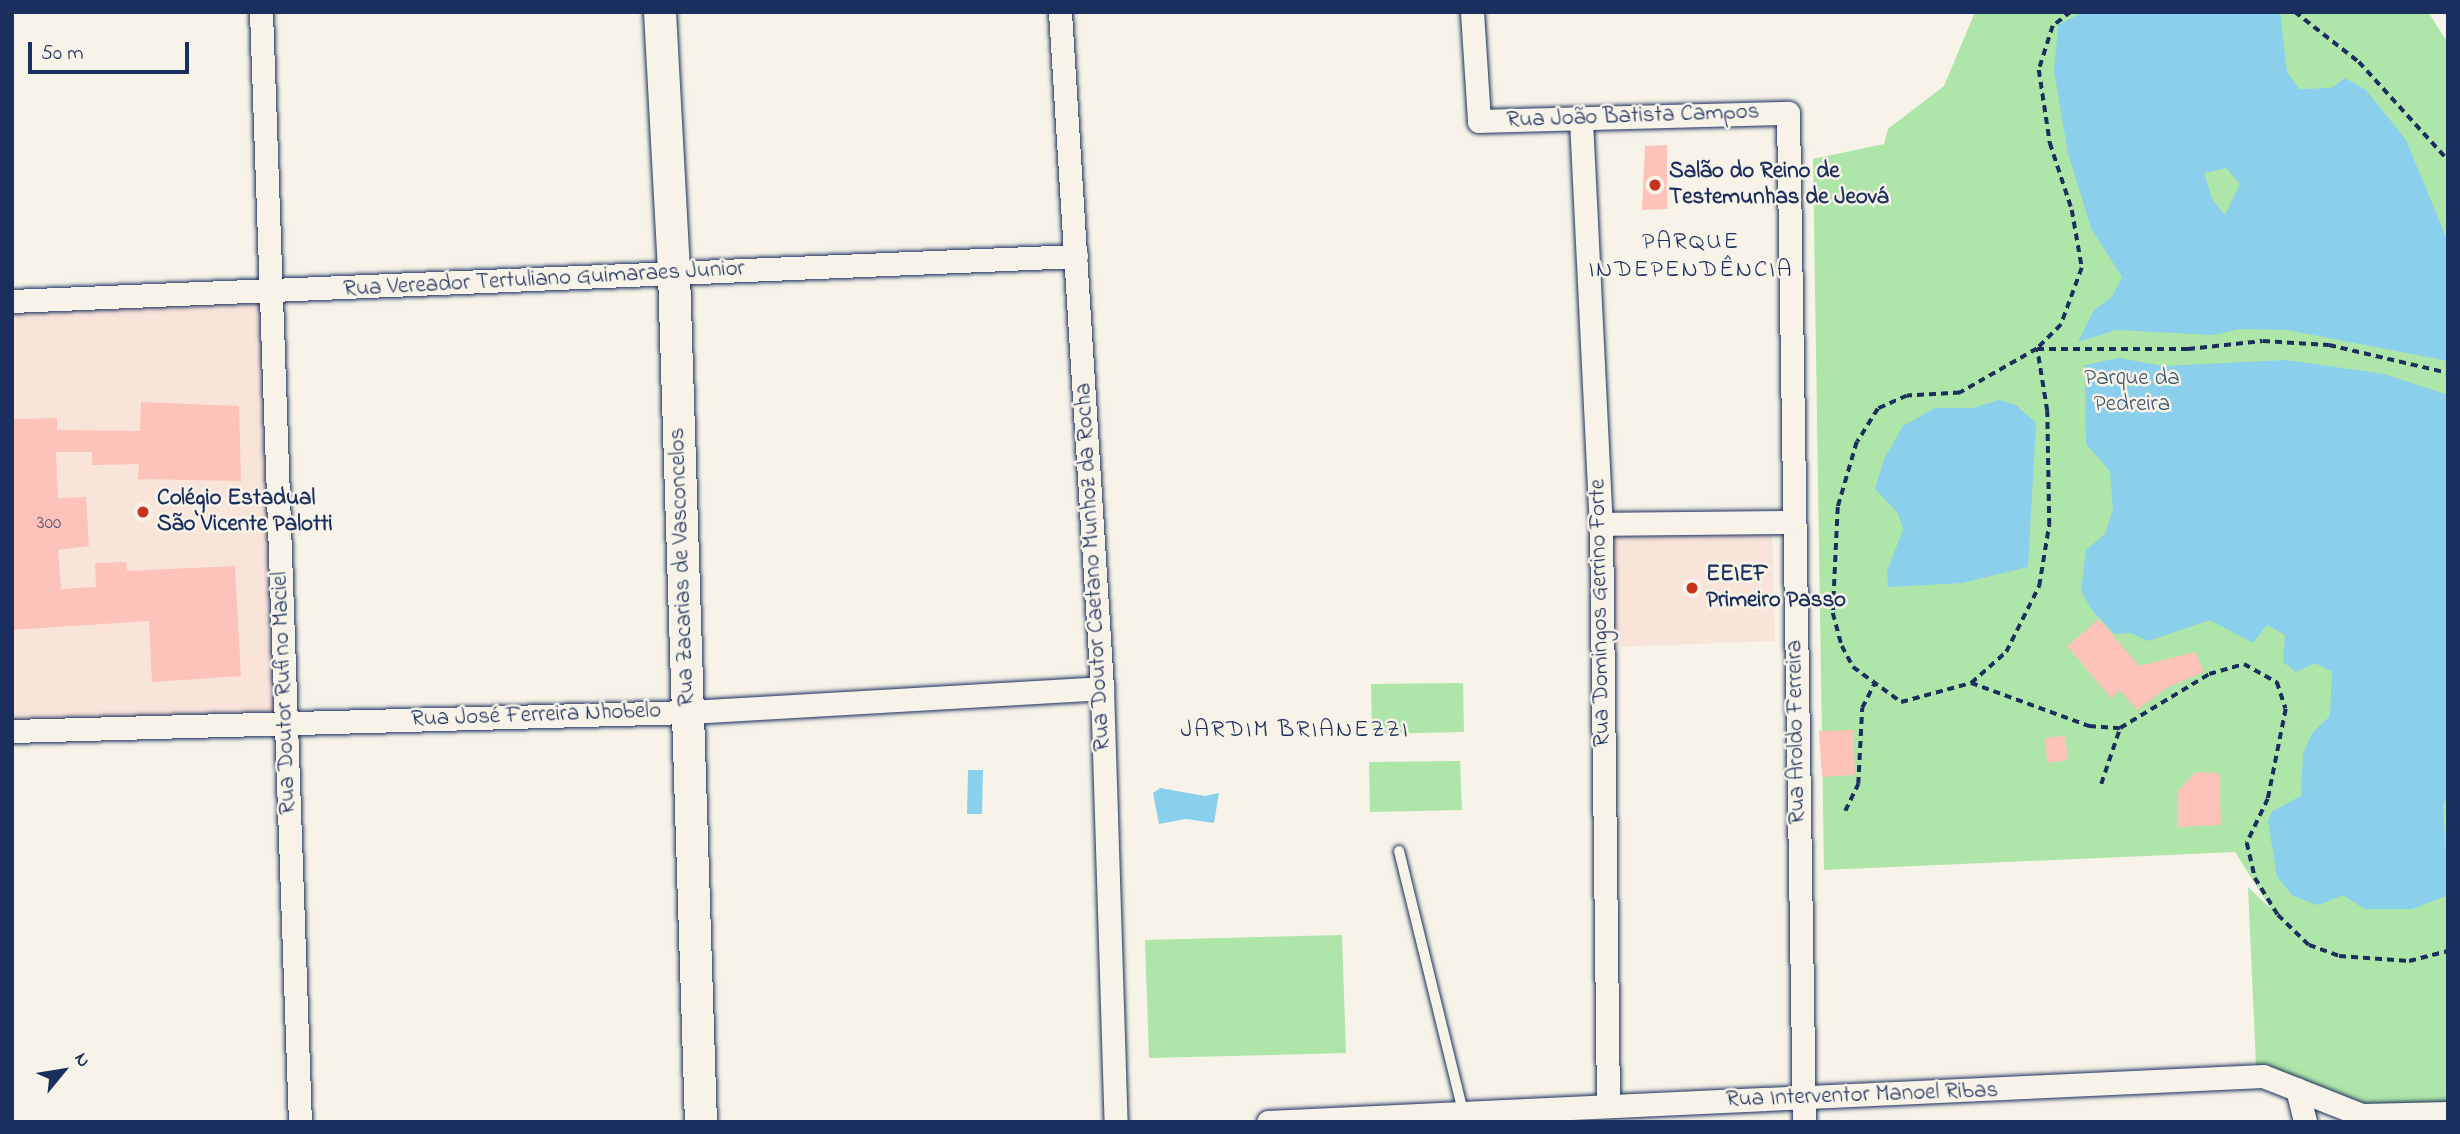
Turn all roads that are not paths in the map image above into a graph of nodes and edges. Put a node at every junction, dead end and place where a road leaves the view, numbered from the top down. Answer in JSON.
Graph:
{"nodes":[{"id":1,"x":261,"y":12,"type":"edge"},
{"id":2,"x":660,"y":12,"type":"edge"},
{"id":3,"x":1060,"y":12,"type":"edge"},
{"id":4,"x":1472,"y":12,"type":"edge"},
{"id":5,"x":1788,"y":113,"type":"joint"},
{"id":6,"x":1581,"y":120,"type":"junction"},
{"id":7,"x":1076,"y":256,"type":"junction"},
{"id":8,"x":674,"y":274,"type":"junction"},
{"id":9,"x":271,"y":292,"type":"junction"},
{"id":10,"x":12,"y":301,"type":"edge"},
{"id":11,"x":1794,"y":522,"type":"junction"},
{"id":12,"x":1601,"y":524,"type":"junction"},
{"id":13,"x":1102,"y":688,"type":"junction"},
{"id":14,"x":688,"y":712,"type":"junction"},
{"id":15,"x":286,"y":723,"type":"junction"},
{"id":16,"x":12,"y":731,"type":"edge"},
{"id":17,"x":1399,"y":851,"type":"dead end"},
{"id":18,"x":2297,"y":1090,"type":"junction"},
{"id":19,"x":1803,"y":1098,"type":"junction"},
{"id":20,"x":1608,"y":1105,"type":"junction"},
{"id":21,"x":1463,"y":1112,"type":"junction"},
{"id":22,"x":2448,"y":1113,"type":"edge"},
{"id":23,"x":1514,"y":1116,"type":"edge"},
{"id":24,"x":300,"y":1122,"type":"edge"},
{"id":25,"x":701,"y":1122,"type":"edge"},
{"id":26,"x":1116,"y":1122,"type":"edge"},
{"id":27,"x":1268,"y":1122,"type":"edge"},
{"id":28,"x":1804,"y":1122,"type":"edge"},
{"id":29,"x":2305,"y":1122,"type":"edge"}],
"edges":[{"from":1,"to":9,"type":"street","name":"Rua Doutor Rufino Maciel"},
{"from":2,"to":8,"type":"street","name":"Rua Zacarias de Vasconcelos"},
{"from":3,"to":7,"type":"street","name":"Rua Doutor Caetano Munhoz da Rocha"},
{"from":4,"to":6,"type":"street","name":"Rua João Batista Campos"},
{"from":5,"to":6,"type":"street","name":"Rua João Batista Campos"},
{"from":5,"to":11,"type":"street","name":"Rua Aroldo Ferreira"},
{"from":6,"to":12,"type":"street","name":"Rua Domingos Gerrino Forte"},
{"from":7,"to":8,"type":"street","name":"Rua Vereador Tertuliano Guimaraes Junior"},
{"from":7,"to":13,"type":"street","name":"Rua Doutor Caetano Munhoz da Rocha"},
{"from":8,"to":9,"type":"street","name":"Rua Vereador Tertuliano Guimaraes Junior"},
{"from":8,"to":14,"type":"street","name":"Rua Zacarias de Vasconcelos"},
{"from":9,"to":10,"type":"street","name":"Rua Vereador Tertuliano Guimaraes Junior"},
{"from":9,"to":15,"type":"street","name":"Rua Doutor Rufino Maciel"},
{"from":11,"to":12,"type":"street"},
{"from":11,"to":19,"type":"street","name":"Rua Aroldo Ferreira"},
{"from":12,"to":20,"type":"street","name":"Rua Domingos Gerrino Forte"},
{"from":13,"to":14,"type":"street","name":"Rua José Ferreira Nhobelo"},
{"from":13,"to":26,"type":"street","name":"Rua Doutor Caetano Munhoz da Rocha"},
{"from":14,"to":15,"type":"street","name":"Rua José Ferreira Nhobelo"},
{"from":14,"to":25,"type":"street","name":"Rua Zacarias de Vasconcelos"},
{"from":15,"to":16,"type":"street","name":"Rua José Ferreira Nhobelo"},
{"from":15,"to":24,"type":"street","name":"Rua Doutor Rufino Maciel"},
{"from":17,"to":21,"type":"lane"},
{"from":18,"to":19,"type":"street","name":"Rua Interventor Manoel Ribas"},
{"from":18,"to":22,"type":"street","name":"Rua Interventor Manoel Ribas"},
{"from":18,"to":29,"type":"street"},
{"from":19,"to":20,"type":"street","name":"Rua Interventor Manoel Ribas"},
{"from":19,"to":28,"type":"street","name":"Rua Aroldo Ferreira"},
{"from":20,"to":23,"type":"street","name":"Rua Interventor Manoel Ribas"},
{"from":21,"to":23,"type":"street","name":"Rua Interventor Manoel Ribas"},
{"from":21,"to":27,"type":"street","name":"Rua Interventor Manoel Ribas"}]}
